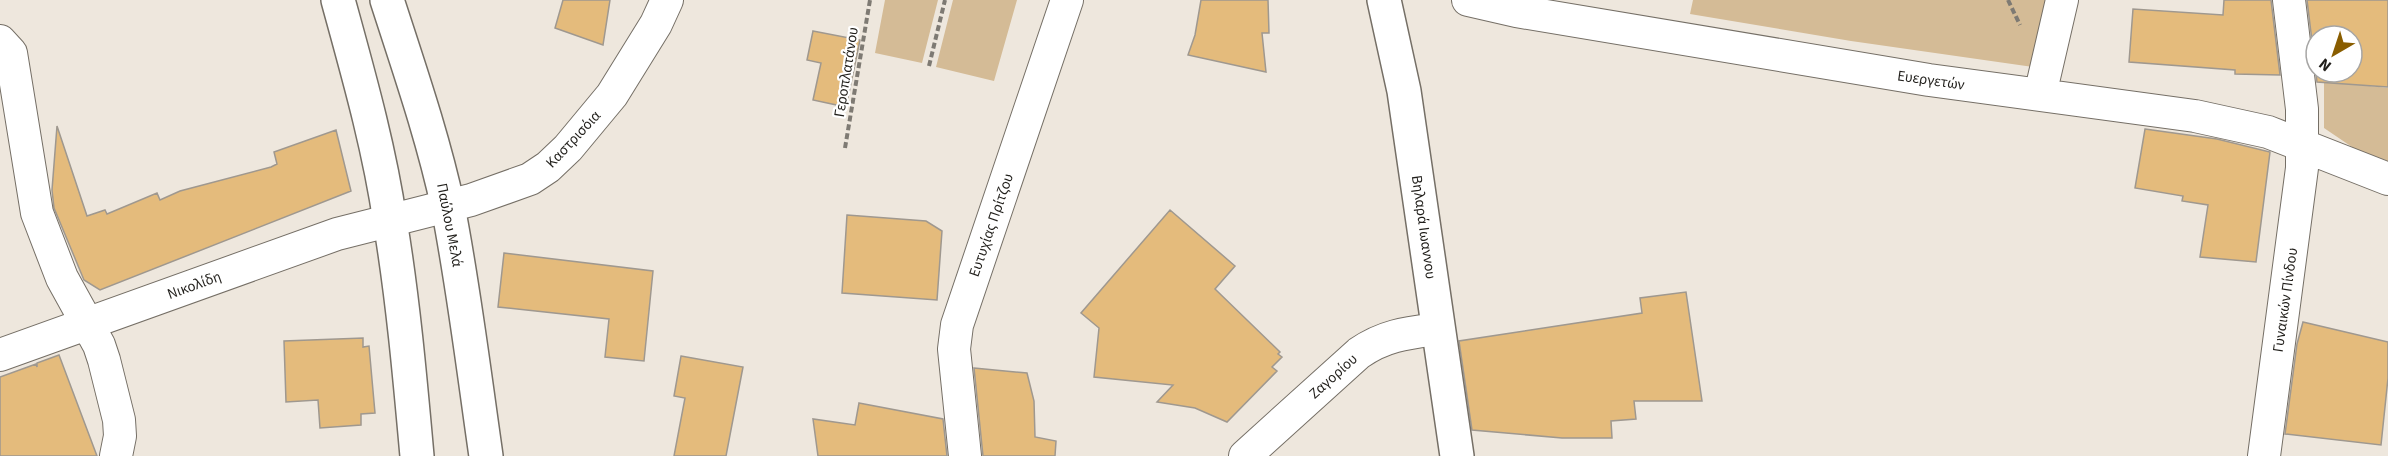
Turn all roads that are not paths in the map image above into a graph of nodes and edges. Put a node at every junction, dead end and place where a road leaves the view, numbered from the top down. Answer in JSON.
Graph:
{"nodes":[{"id":1,"x":338,"y":0,"type":"edge"},
{"id":2,"x":387,"y":0,"type":"edge"},
{"id":3,"x":667,"y":0,"type":"edge"},
{"id":4,"x":1067,"y":0,"type":"edge"},
{"id":5,"x":1383,"y":0,"type":"edge"},
{"id":6,"x":1468,"y":0,"type":"edge"},
{"id":7,"x":2062,"y":0,"type":"edge"},
{"id":8,"x":2289,"y":0,"type":"edge"},
{"id":9,"x":0,"y":40,"type":"edge"},
{"id":10,"x":2040,"y":95,"type":"junction"},
{"id":11,"x":2303,"y":144,"type":"junction"},
{"id":12,"x":2388,"y":179,"type":"edge"},
{"id":13,"x":447,"y":206,"type":"junction"},
{"id":14,"x":390,"y":219,"type":"junction"},
{"id":15,"x":86,"y":324,"type":"junction"},
{"id":16,"x":1438,"y":329,"type":"junction"},
{"id":17,"x":0,"y":355,"type":"edge"},
{"id":18,"x":116,"y":456,"type":"edge"},
{"id":19,"x":417,"y":456,"type":"edge"},
{"id":20,"x":486,"y":456,"type":"edge"},
{"id":21,"x":965,"y":456,"type":"edge"},
{"id":22,"x":1245,"y":456,"type":"edge"},
{"id":23,"x":1457,"y":456,"type":"edge"},
{"id":24,"x":2264,"y":456,"type":"edge"}],
"edges":[{"from":1,"to":14,"type":"main road"},
{"from":2,"to":13,"type":"main road","name":"Παύλου Μελά"},
{"from":3,"to":13,"type":"street","name":"Καστρισόια"},
{"from":4,"to":21,"type":"street","name":"Ευτυχίας Πρίτζου"},
{"from":5,"to":16,"type":"main road","name":"Βηλαρά Ιωαννου"},
{"from":6,"to":10,"type":"street","name":"Ευεργετών"},
{"from":7,"to":10,"type":"street"},
{"from":8,"to":11,"type":"street","name":"Γυναικών Πίνδου"},
{"from":9,"to":15,"type":"street"},
{"from":10,"to":11,"type":"street","name":"Ευεργετών"},
{"from":11,"to":12,"type":"street","name":"Ευεργετών"},
{"from":11,"to":24,"type":"street","name":"Γυναικών Πίνδου"},
{"from":13,"to":14,"type":"street","name":"Καστρισόια"},
{"from":13,"to":20,"type":"main road","name":"Παύλου Μελά"},
{"from":14,"to":15,"type":"street","name":"Νικολίδη"},
{"from":14,"to":19,"type":"main road"},
{"from":15,"to":17,"type":"street","name":"Νικολίδη"},
{"from":15,"to":18,"type":"street"},
{"from":16,"to":22,"type":"street","name":"Ζαγορίου"},
{"from":16,"to":23,"type":"main road","name":"Βηλαρά Ιωαννου"}]}
